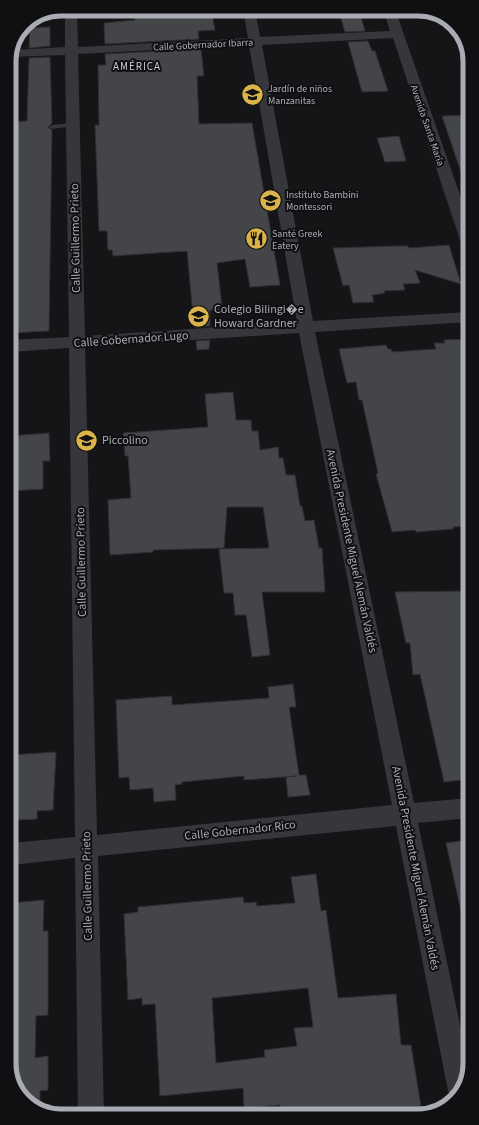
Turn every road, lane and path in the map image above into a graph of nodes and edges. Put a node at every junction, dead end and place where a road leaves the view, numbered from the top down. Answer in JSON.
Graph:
{"nodes":[{"id":1,"x":71,"y":16,"type":"edge"},
{"id":2,"x":251,"y":16,"type":"edge"},
{"id":3,"x":391,"y":16,"type":"edge"},
{"id":4,"x":396,"y":34,"type":"junction"},
{"id":5,"x":256,"y":41,"type":"junction"},
{"id":6,"x":72,"y":51,"type":"junction"},
{"id":7,"x":17,"y":54,"type":"edge"},
{"id":8,"x":73,"y":125,"type":"junction"},
{"id":9,"x":52,"y":127,"type":"dead end"},
{"id":10,"x":463,"y":226,"type":"edge"},
{"id":11,"x":463,"y":317,"type":"edge"},
{"id":12,"x":306,"y":327,"type":"junction"},
{"id":13,"x":76,"y":342,"type":"junction"},
{"id":14,"x":16,"y":346,"type":"edge"},
{"id":15,"x":463,"y":808,"type":"edge"},
{"id":16,"x":405,"y":813,"type":"junction"},
{"id":17,"x":86,"y":846,"type":"junction"},
{"id":18,"x":16,"y":853,"type":"edge"},
{"id":19,"x":459,"y":1082,"type":"edge"},
{"id":20,"x":90,"y":1109,"type":"edge"}],
"edges":[{"from":1,"to":6,"type":"street","name":"Calle Guillermo Prieto"},
{"from":2,"to":5,"type":"street","name":"Avenida Presidente Miguel Alemán Valdés"},
{"from":3,"to":4,"type":"street","name":"Avenida Santa María"},
{"from":4,"to":5,"type":"street","name":"Calle Gobernador Ibarra"},
{"from":4,"to":10,"type":"street","name":"Avenida Santa María"},
{"from":5,"to":6,"type":"street","name":"Calle Gobernador Ibarra"},
{"from":5,"to":12,"type":"street","name":"Avenida Presidente Miguel Alemán Valdés"},
{"from":6,"to":7,"type":"street","name":"Calle Gobernador Ibarra"},
{"from":6,"to":8,"type":"street","name":"Calle Guillermo Prieto"},
{"from":8,"to":9,"type":"lane"},
{"from":8,"to":13,"type":"street","name":"Calle Guillermo Prieto"},
{"from":11,"to":12,"type":"street","name":"Calle Gobernador Lugo"},
{"from":12,"to":13,"type":"street","name":"Calle Gobernador Lugo"},
{"from":12,"to":16,"type":"street","name":"Avenida Presidente Miguel Alemán Valdés"},
{"from":13,"to":14,"type":"street","name":"Calle Gobernador Lugo"},
{"from":13,"to":17,"type":"street","name":"Calle Guillermo Prieto"},
{"from":15,"to":16,"type":"street","name":"Calle Gobernador Rico"},
{"from":16,"to":17,"type":"street","name":"Calle Gobernador Rico"},
{"from":16,"to":19,"type":"street","name":"Avenida Presidente Miguel Alemán Valdés"},
{"from":17,"to":18,"type":"street","name":"Calle Gobernador Rico"},
{"from":17,"to":20,"type":"street","name":"Calle Guillermo Prieto"}]}
